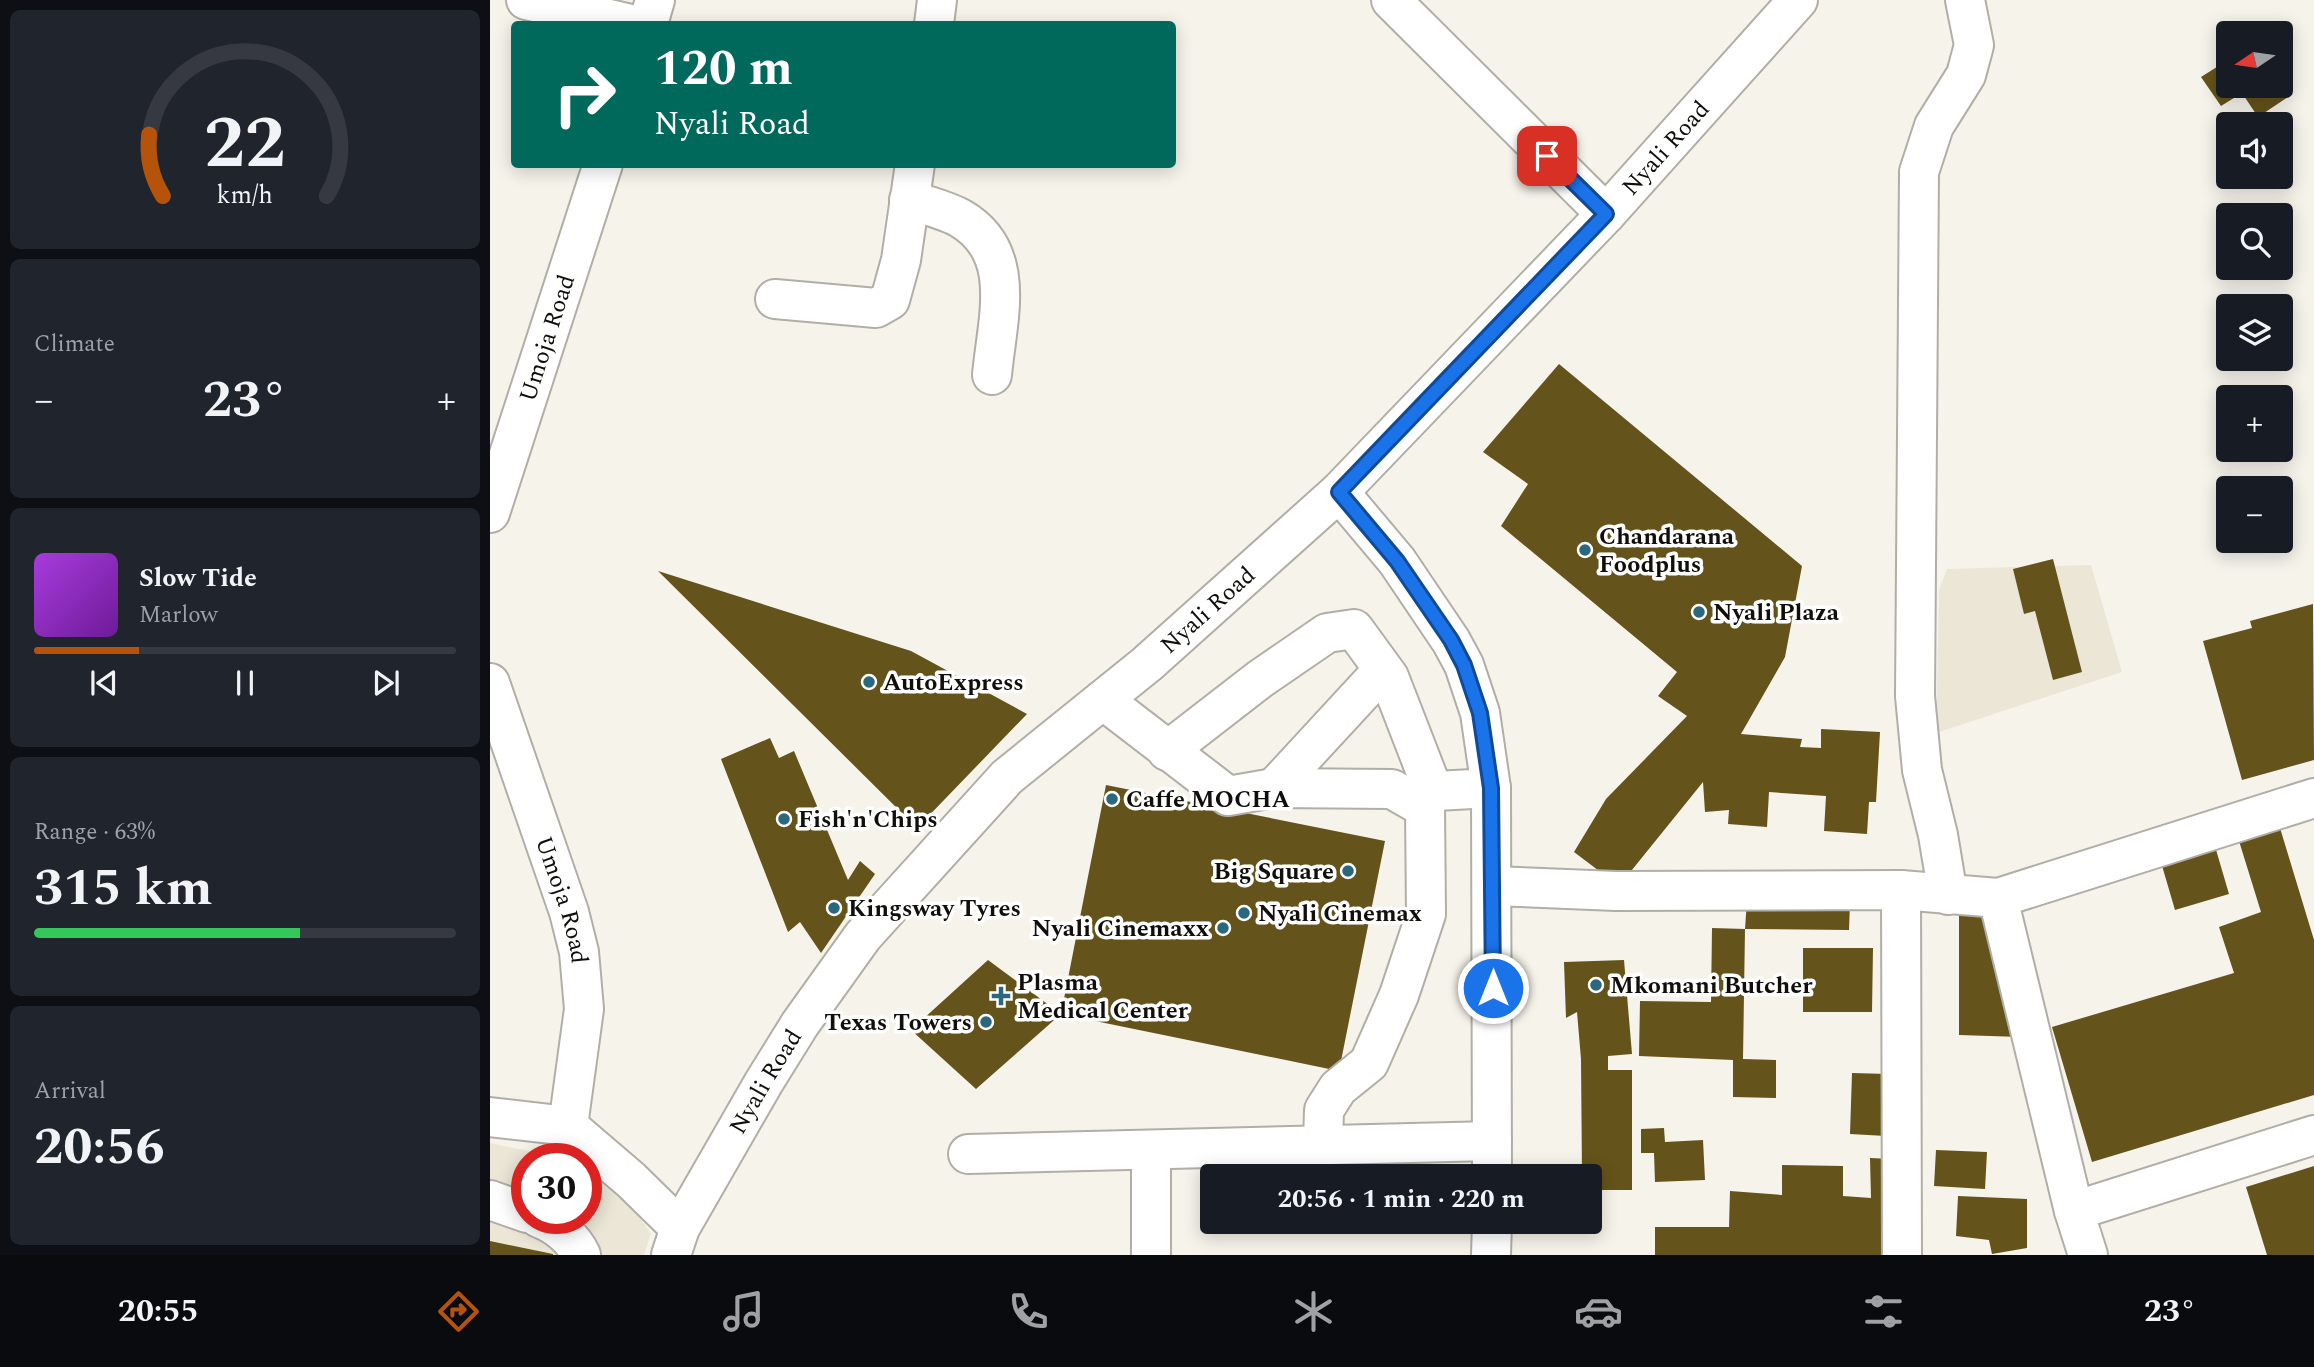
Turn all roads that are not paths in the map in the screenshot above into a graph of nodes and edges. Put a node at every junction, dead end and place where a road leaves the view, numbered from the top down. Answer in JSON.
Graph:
{"nodes":[{"id":1,"x":526,"y":0,"type":"edge"},
{"id":2,"x":655,"y":0,"type":"edge"},
{"id":3,"x":937,"y":0,"type":"edge"},
{"id":4,"x":1391,"y":0,"type":"edge"},
{"id":5,"x":1798,"y":0,"type":"edge"},
{"id":6,"x":1965,"y":0,"type":"edge"},
{"id":7,"x":618,"y":21,"type":"edge"},
{"id":8,"x":649,"y":21,"type":"edge"},
{"id":9,"x":934,"y":21,"type":"edge"},
{"id":10,"x":602,"y":168,"type":"edge"},
{"id":11,"x":912,"y":182,"type":"edge"},
{"id":12,"x":1606,"y":214,"type":"junction"},
{"id":13,"x":775,"y":299,"type":"dead end"},
{"id":14,"x":992,"y":375,"type":"dead end"},
{"id":15,"x":1339,"y":492,"type":"junction"},
{"id":16,"x":490,"y":513,"type":"edge"},
{"id":17,"x":1383,"y":670,"type":"junction"},
{"id":18,"x":490,"y":683,"type":"edge"},
{"id":19,"x":1103,"y":700,"type":"junction"},
{"id":20,"x":1167,"y":751,"type":"junction"},
{"id":21,"x":1274,"y":788,"type":"junction"},
{"id":22,"x":1491,"y":788,"type":"junction"},
{"id":23,"x":2314,"y":798,"type":"edge"},
{"id":24,"x":1431,"y":799,"type":"junction"},
{"id":25,"x":1493,"y":886,"type":"junction"},
{"id":26,"x":1901,"y":890,"type":"junction"},
{"id":27,"x":1948,"y":895,"type":"junction"},
{"id":28,"x":1998,"y":898,"type":"junction"},
{"id":29,"x":490,"y":1117,"type":"edge"},
{"id":30,"x":568,"y":1126,"type":"junction"},
{"id":31,"x":2314,"y":1135,"type":"edge"},
{"id":32,"x":1323,"y":1145,"type":"junction"},
{"id":33,"x":1151,"y":1150,"type":"junction"},
{"id":34,"x":968,"y":1154,"type":"dead end"},
{"id":35,"x":1492,"y":1158,"type":"edge"},
{"id":36,"x":490,"y":1200,"type":"edge"},
{"id":37,"x":511,"y":1207,"type":"edge"},
{"id":38,"x":2074,"y":1211,"type":"junction"},
{"id":39,"x":564,"y":1234,"type":"edge"},
{"id":40,"x":1492,"y":1234,"type":"edge"},
{"id":41,"x":675,"y":1241,"type":"edge"},
{"id":42,"x":581,"y":1255,"type":"edge"},
{"id":43,"x":1151,"y":1255,"type":"edge"},
{"id":44,"x":1491,"y":1255,"type":"edge"},
{"id":45,"x":1902,"y":1255,"type":"edge"},
{"id":46,"x":2088,"y":1255,"type":"edge"}],
"edges":[{"from":1,"to":7,"type":"street"},
{"from":2,"to":8,"type":"street"},
{"from":3,"to":9,"type":"street"},
{"from":4,"to":12,"type":"street"},
{"from":5,"to":12,"type":"street","name":"Nyali Road"},
{"from":6,"to":27,"type":"street"},
{"from":10,"to":16,"type":"street","name":"Umoja Road"},
{"from":11,"to":13,"type":"street"},
{"from":11,"to":14,"type":"street"},
{"from":12,"to":15,"type":"street","name":"Nyali Road"},
{"from":15,"to":19,"type":"street","name":"Nyali Road"},
{"from":15,"to":22,"type":"street"},
{"from":17,"to":20,"type":"street"},
{"from":17,"to":21,"type":"street"},
{"from":17,"to":24,"type":"street"},
{"from":18,"to":30,"type":"street","name":"Umoja Road"},
{"from":19,"to":20,"type":"street"},
{"from":19,"to":41,"type":"street","name":"Nyali Road"},
{"from":20,"to":21,"type":"street"},
{"from":21,"to":24,"type":"street"},
{"from":22,"to":24,"type":"street"},
{"from":22,"to":25,"type":"street"},
{"from":23,"to":28,"type":"street"},
{"from":24,"to":32,"type":"street"},
{"from":25,"to":26,"type":"street"},
{"from":25,"to":35,"type":"street"},
{"from":26,"to":27,"type":"street"},
{"from":26,"to":45,"type":"street"},
{"from":27,"to":28,"type":"street"},
{"from":28,"to":38,"type":"street"},
{"from":29,"to":30,"type":"street"},
{"from":30,"to":41,"type":"street"},
{"from":31,"to":38,"type":"street"},
{"from":32,"to":33,"type":"street"},
{"from":32,"to":35,"type":"street"},
{"from":33,"to":34,"type":"street"},
{"from":33,"to":43,"type":"street"},
{"from":36,"to":37,"type":"street"},
{"from":38,"to":46,"type":"street"},
{"from":39,"to":42,"type":"street"},
{"from":40,"to":44,"type":"street"}]}
